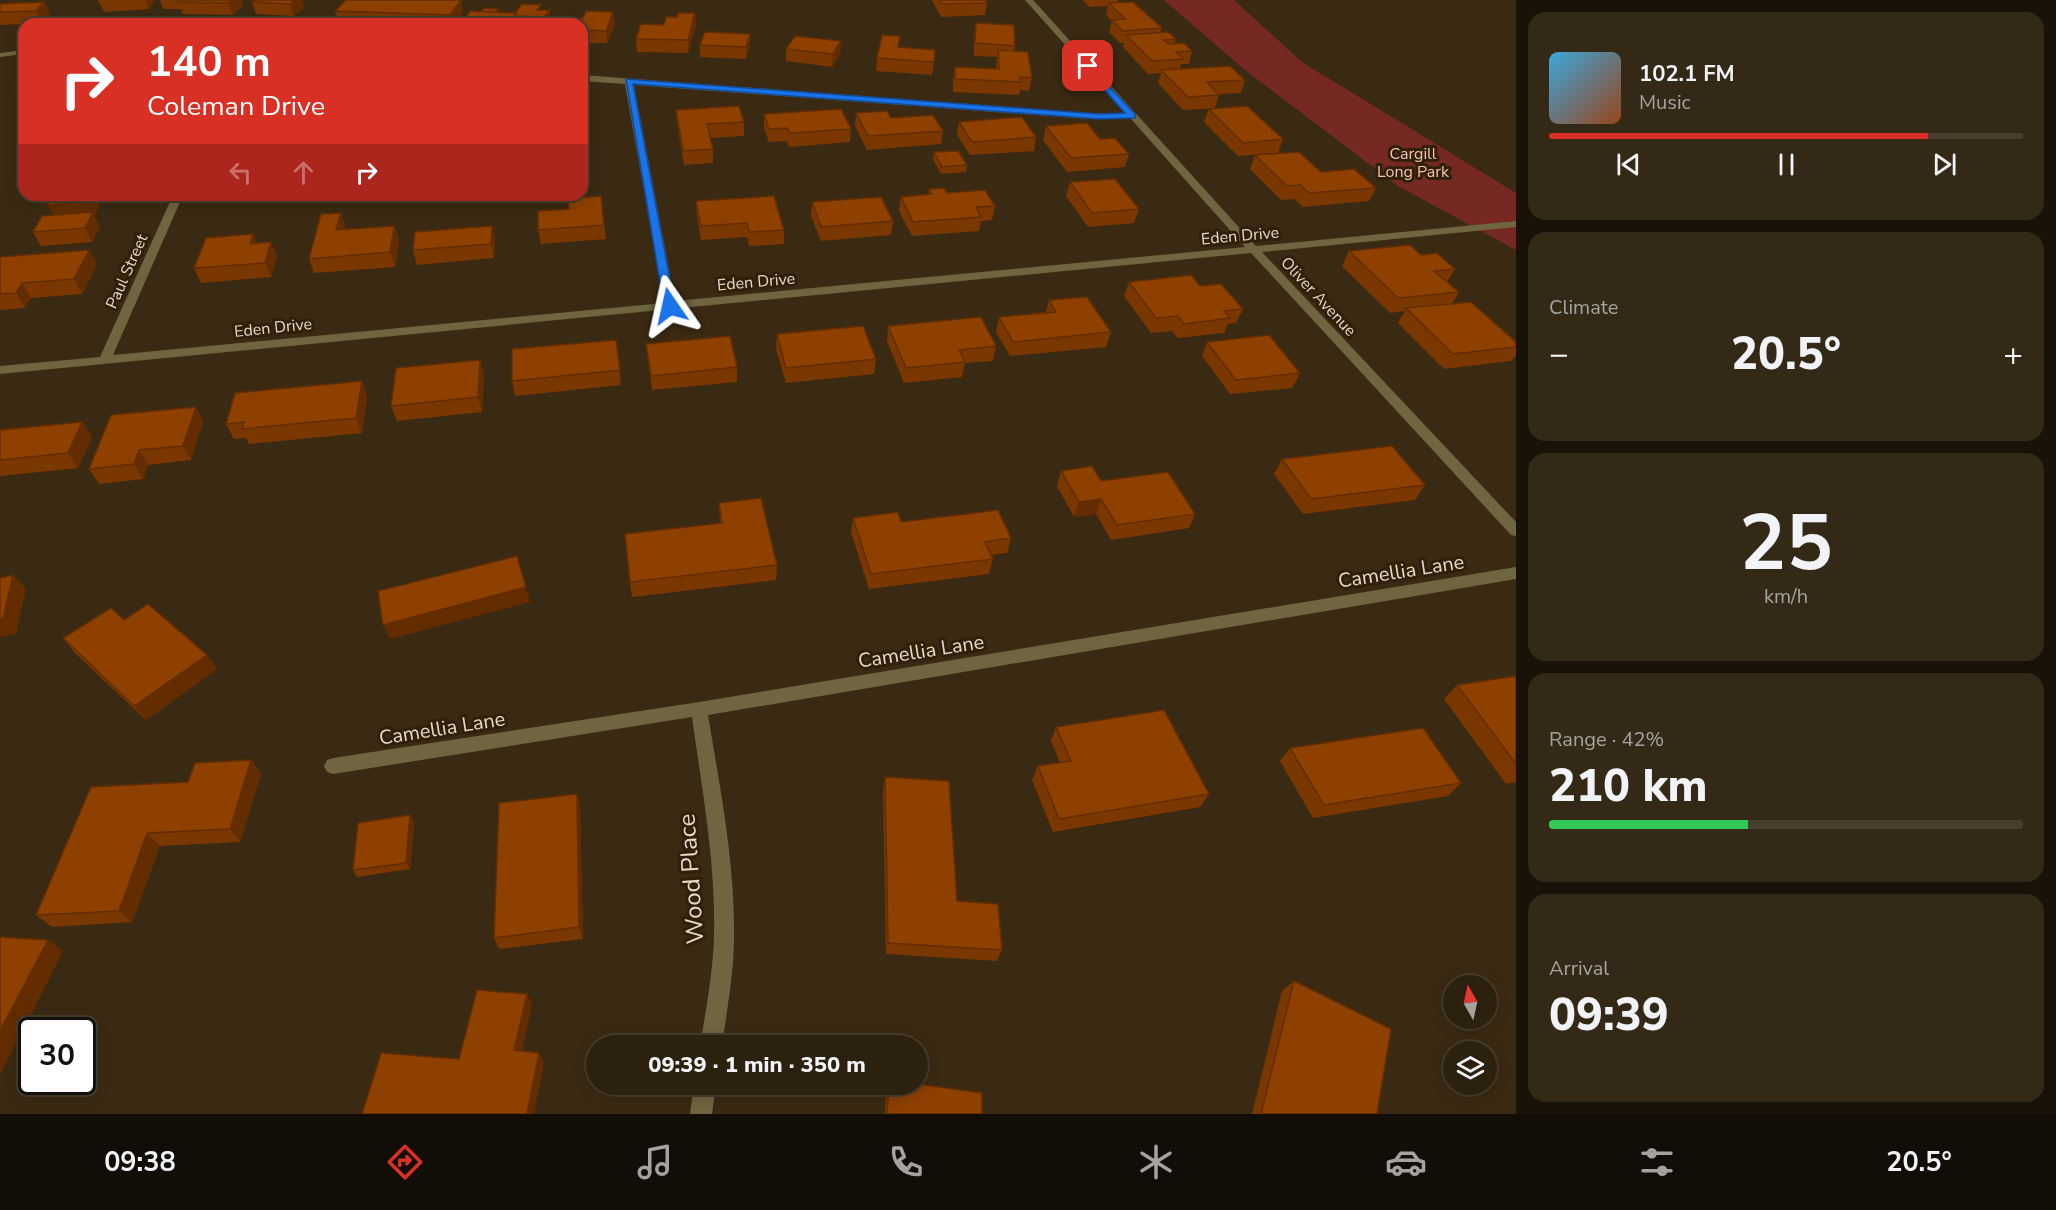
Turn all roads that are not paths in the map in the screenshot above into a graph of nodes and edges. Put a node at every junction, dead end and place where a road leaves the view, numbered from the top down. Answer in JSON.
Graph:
{"nodes":[{"id":1,"x":1029,"y":0,"type":"edge"},
{"id":2,"x":18,"y":53,"type":"edge"},
{"id":3,"x":0,"y":55,"type":"edge"},
{"id":4,"x":588,"y":78,"type":"edge"},
{"id":5,"x":629,"y":81,"type":"junction"},
{"id":6,"x":1132,"y":116,"type":"junction"},
{"id":7,"x":174,"y":201,"type":"edge"},
{"id":8,"x":1516,"y":224,"type":"edge"},
{"id":9,"x":1254,"y":250,"type":"junction"},
{"id":10,"x":670,"y":306,"type":"junction"},
{"id":11,"x":105,"y":360,"type":"junction"},
{"id":12,"x":0,"y":370,"type":"edge"},
{"id":13,"x":1516,"y":531,"type":"edge"},
{"id":14,"x":1516,"y":573,"type":"edge"},
{"id":15,"x":699,"y":708,"type":"junction"},
{"id":16,"x":333,"y":766,"type":"dead end"},
{"id":17,"x":712,"y":1035,"type":"edge"},
{"id":18,"x":704,"y":1095,"type":"edge"},
{"id":19,"x":701,"y":1114,"type":"edge"}],
"edges":[{"from":1,"to":6,"type":"street","name":"Oliver Avenue"},
{"from":2,"to":3,"type":"street"},
{"from":4,"to":5,"type":"street"},
{"from":5,"to":6,"type":"street"},
{"from":5,"to":10,"type":"street"},
{"from":6,"to":9,"type":"street","name":"Oliver Avenue"},
{"from":7,"to":11,"type":"street","name":"Paul Street"},
{"from":8,"to":9,"type":"street","name":"Eden Drive"},
{"from":9,"to":10,"type":"street","name":"Eden Drive"},
{"from":9,"to":13,"type":"street","name":"Oliver Avenue"},
{"from":10,"to":11,"type":"street","name":"Eden Drive"},
{"from":11,"to":12,"type":"street","name":"Eden Drive"},
{"from":14,"to":15,"type":"street","name":"Camellia Lane"},
{"from":15,"to":16,"type":"street","name":"Camellia Lane"},
{"from":15,"to":17,"type":"street","name":"Wood Place"},
{"from":18,"to":19,"type":"street"}]}
